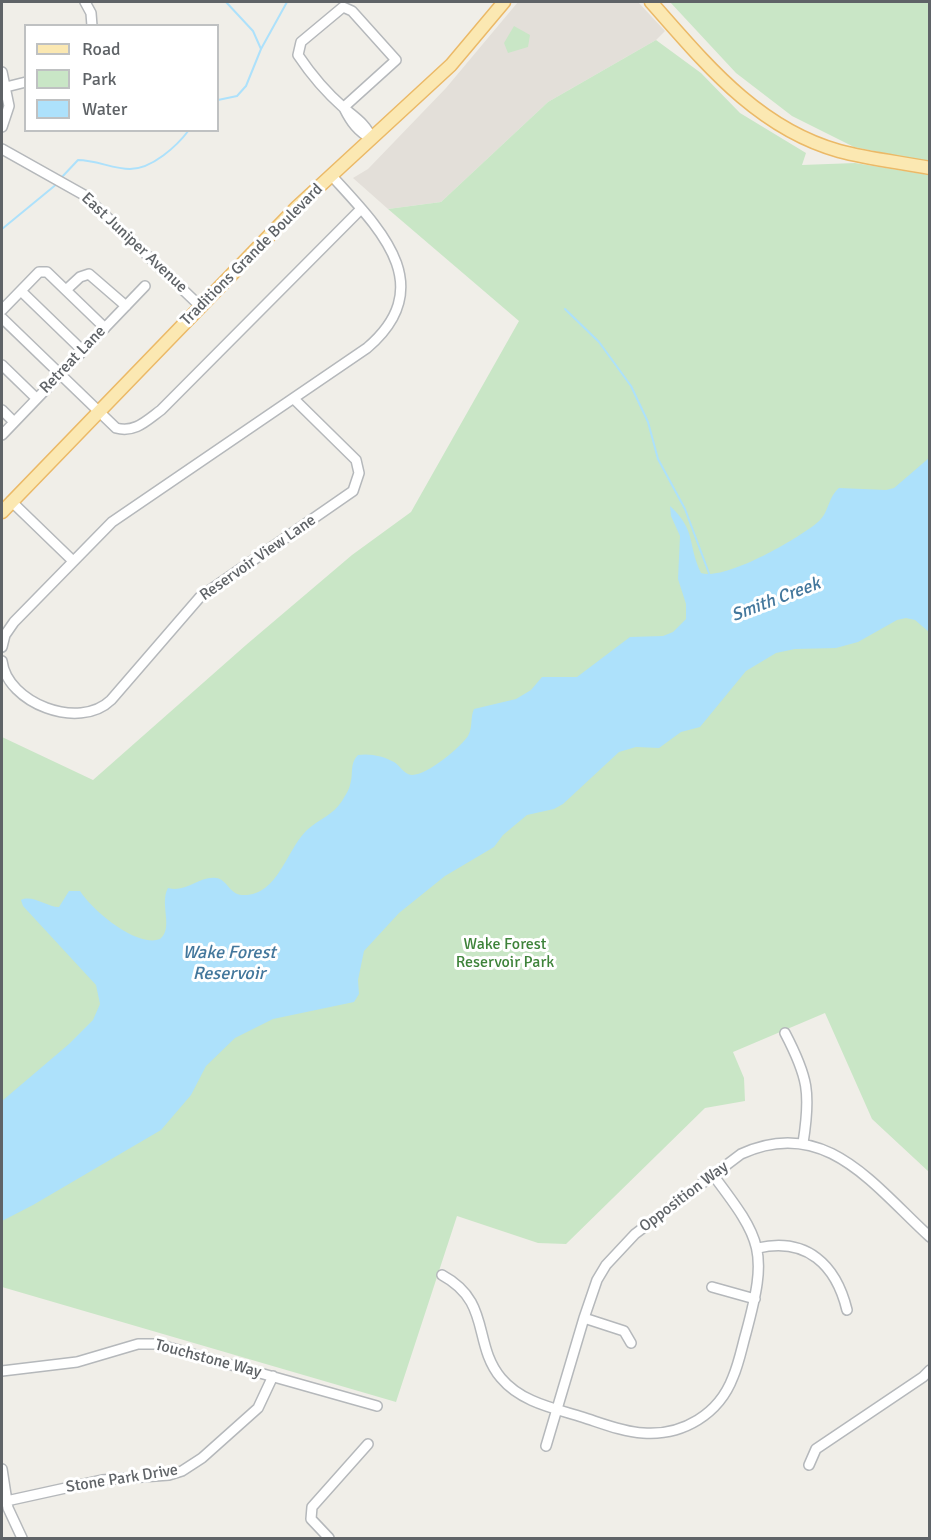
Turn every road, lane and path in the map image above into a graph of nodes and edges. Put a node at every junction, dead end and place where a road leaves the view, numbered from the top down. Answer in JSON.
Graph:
{"nodes":[{"id":1,"x":85,"y":2,"type":"edge"},
{"id":2,"x":504,"y":2,"type":"edge"},
{"id":3,"x":651,"y":2,"type":"edge"},
{"id":4,"x":92,"y":24,"type":"edge"},
{"id":5,"x":2,"y":72,"type":"edge"},
{"id":6,"x":24,"y":82,"type":"edge"},
{"id":7,"x":6,"y":87,"type":"junction"},
{"id":8,"x":344,"y":108,"type":"junction"},
{"id":9,"x":2,"y":127,"type":"edge"},
{"id":10,"x":372,"y":139,"type":"junction"},
{"id":11,"x":2,"y":149,"type":"edge"},
{"id":12,"x":930,"y":168,"type":"edge"},
{"id":13,"x":331,"y":175,"type":"junction"},
{"id":14,"x":361,"y":208,"type":"junction"},
{"id":15,"x":145,"y":286,"type":"dead end"},
{"id":16,"x":66,"y":290,"type":"junction"},
{"id":17,"x":21,"y":291,"type":"junction"},
{"id":18,"x":126,"y":306,"type":"junction"},
{"id":19,"x":200,"y":306,"type":"junction"},
{"id":20,"x":2,"y":310,"type":"edge"},
{"id":21,"x":2,"y":318,"type":"edge"},
{"id":22,"x":105,"y":328,"type":"junction"},
{"id":23,"x":83,"y":351,"type":"junction"},
{"id":24,"x":2,"y":364,"type":"edge"},
{"id":25,"x":58,"y":376,"type":"junction"},
{"id":26,"x":36,"y":398,"type":"junction"},
{"id":27,"x":294,"y":399,"type":"junction"},
{"id":28,"x":2,"y":410,"type":"edge"},
{"id":29,"x":98,"y":412,"type":"junction"},
{"id":30,"x":14,"y":422,"type":"junction"},
{"id":31,"x":2,"y":432,"type":"edge"},
{"id":32,"x":11,"y":501,"type":"junction"},
{"id":33,"x":2,"y":512,"type":"edge"},
{"id":34,"x":73,"y":561,"type":"junction"},
{"id":35,"x":2,"y":647,"type":"edge"},
{"id":36,"x":2,"y":661,"type":"edge"},
{"id":37,"x":785,"y":1033,"type":"dead end"},
{"id":38,"x":803,"y":1143,"type":"junction"},
{"id":39,"x":713,"y":1175,"type":"junction"},
{"id":40,"x":930,"y":1238,"type":"edge"},
{"id":41,"x":758,"y":1248,"type":"junction"},
{"id":42,"x":442,"y":1275,"type":"dead end"},
{"id":43,"x":712,"y":1287,"type":"dead end"},
{"id":44,"x":755,"y":1299,"type":"junction"},
{"id":45,"x":847,"y":1310,"type":"dead end"},
{"id":46,"x":584,"y":1318,"type":"junction"},
{"id":47,"x":631,"y":1343,"type":"dead end"},
{"id":48,"x":930,"y":1370,"type":"edge"},
{"id":49,"x":2,"y":1371,"type":"edge"},
{"id":50,"x":273,"y":1376,"type":"junction"},
{"id":51,"x":376,"y":1406,"type":"dead end"},
{"id":52,"x":557,"y":1410,"type":"junction"},
{"id":53,"x":368,"y":1444,"type":"dead end"},
{"id":54,"x":546,"y":1446,"type":"dead end"},
{"id":55,"x":809,"y":1465,"type":"dead end"},
{"id":56,"x":2,"y":1469,"type":"edge"},
{"id":57,"x":4,"y":1501,"type":"edge"},
{"id":58,"x":22,"y":1539,"type":"edge"},
{"id":59,"x":329,"y":1539,"type":"edge"}],
"edges":[{"from":1,"to":4,"type":"street"},
{"from":2,"to":10,"type":"main road","name":"Traditions Grande Boulevard"},
{"from":3,"to":12,"type":"main road"},
{"from":5,"to":7,"type":"street"},
{"from":6,"to":7,"type":"street"},
{"from":7,"to":9,"type":"street"},
{"from":8,"to":8,"type":"street"},
{"from":8,"to":10,"type":"street"},
{"from":10,"to":13,"type":"main road","name":"Traditions Grande Boulevard"},
{"from":11,"to":19,"type":"street","name":"East Juniper Avenue"},
{"from":13,"to":14,"type":"street"},
{"from":13,"to":19,"type":"main road","name":"Traditions Grande Boulevard"},
{"from":14,"to":27,"type":"street"},
{"from":14,"to":29,"type":"street"},
{"from":15,"to":18,"type":"street","name":"Retreat Lane"},
{"from":16,"to":17,"type":"street"},
{"from":16,"to":18,"type":"street"},
{"from":16,"to":22,"type":"street"},
{"from":17,"to":20,"type":"street"},
{"from":17,"to":23,"type":"street"},
{"from":18,"to":22,"type":"street","name":"Retreat Lane"},
{"from":19,"to":29,"type":"main road","name":"Traditions Grande Boulevard"},
{"from":21,"to":25,"type":"street"},
{"from":22,"to":23,"type":"street","name":"Retreat Lane"},
{"from":23,"to":25,"type":"street","name":"Retreat Lane"},
{"from":24,"to":26,"type":"street"},
{"from":25,"to":26,"type":"street","name":"Retreat Lane"},
{"from":25,"to":29,"type":"street"},
{"from":26,"to":30,"type":"street","name":"Retreat Lane"},
{"from":27,"to":34,"type":"street"},
{"from":27,"to":36,"type":"street","name":"Reservoir View Lane"},
{"from":28,"to":30,"type":"street"},
{"from":29,"to":32,"type":"main road","name":"Traditions Grande Boulevard"},
{"from":30,"to":31,"type":"street","name":"Retreat Lane"},
{"from":32,"to":33,"type":"main road","name":"Traditions Grande Boulevard"},
{"from":32,"to":34,"type":"street"},
{"from":34,"to":35,"type":"street"},
{"from":37,"to":38,"type":"street"},
{"from":38,"to":39,"type":"street","name":"Opposition Way"},
{"from":38,"to":40,"type":"street","name":"Opposition Way"},
{"from":39,"to":41,"type":"street"},
{"from":39,"to":46,"type":"street","name":"Opposition Way"},
{"from":41,"to":44,"type":"street"},
{"from":41,"to":45,"type":"street"},
{"from":42,"to":52,"type":"street"},
{"from":43,"to":44,"type":"street"},
{"from":44,"to":52,"type":"street"},
{"from":46,"to":47,"type":"street"},
{"from":46,"to":52,"type":"street","name":"Opposition Way"},
{"from":48,"to":55,"type":"street"},
{"from":49,"to":50,"type":"street","name":"Touchstone Way"},
{"from":50,"to":51,"type":"street","name":"Touchstone Way"},
{"from":50,"to":57,"type":"street","name":"Stone Park Drive"},
{"from":52,"to":54,"type":"street","name":"Opposition Way"},
{"from":53,"to":59,"type":"street"},
{"from":56,"to":57,"type":"street"},
{"from":57,"to":58,"type":"street"}]}
